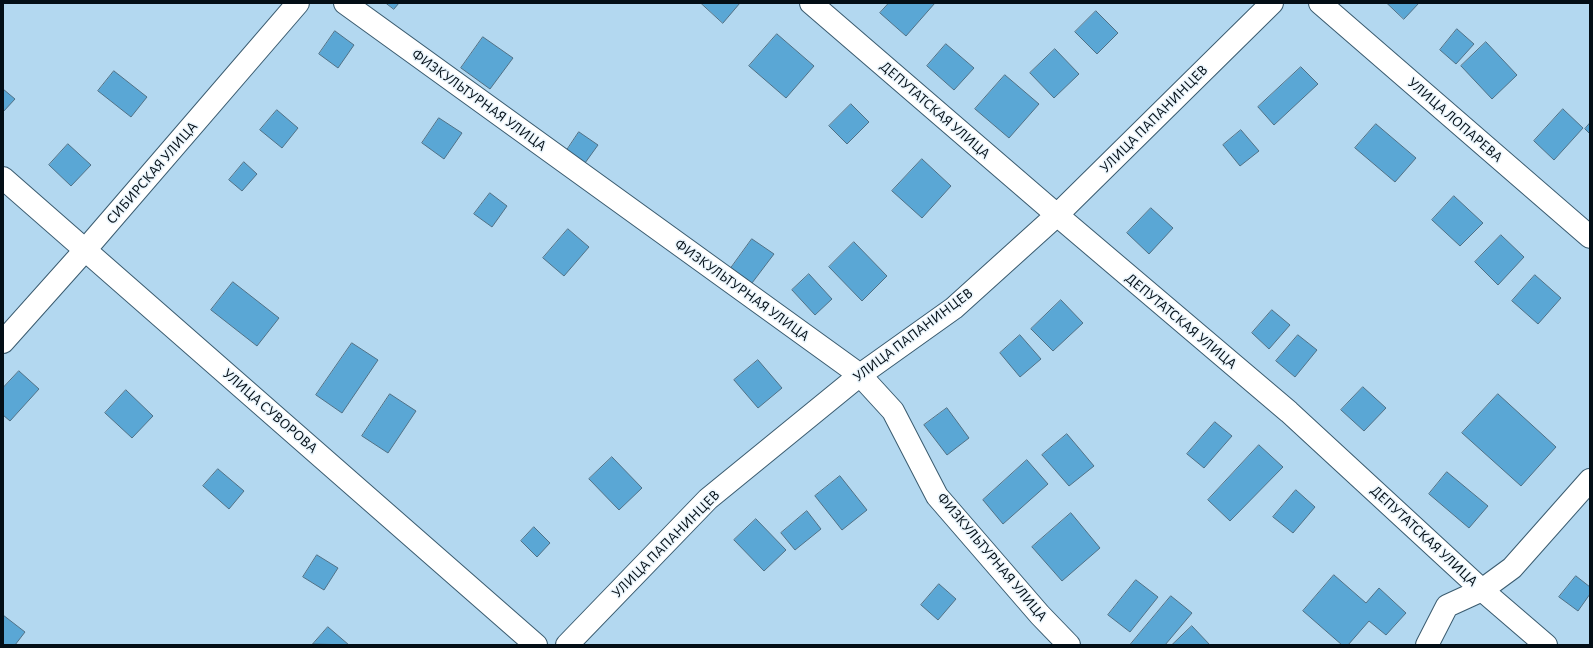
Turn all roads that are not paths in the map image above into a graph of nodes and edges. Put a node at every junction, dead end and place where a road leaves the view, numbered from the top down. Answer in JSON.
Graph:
{"nodes":[{"id":1,"x":298,"y":3,"type":"edge"},
{"id":2,"x":345,"y":3,"type":"edge"},
{"id":3,"x":811,"y":3,"type":"edge"},
{"id":4,"x":1272,"y":3,"type":"edge"},
{"id":5,"x":1320,"y":3,"type":"edge"},
{"id":6,"x":3,"y":178,"type":"edge"},
{"id":7,"x":1057,"y":215,"type":"junction"},
{"id":8,"x":1590,"y":237,"type":"edge"},
{"id":9,"x":86,"y":250,"type":"junction"},
{"id":10,"x":3,"y":342,"type":"edge"},
{"id":11,"x":860,"y":375,"type":"junction"},
{"id":12,"x":1590,"y":480,"type":"edge"},
{"id":13,"x":1482,"y":590,"type":"junction"},
{"id":14,"x":536,"y":645,"type":"edge"},
{"id":15,"x":567,"y":645,"type":"edge"},
{"id":16,"x":1069,"y":645,"type":"edge"},
{"id":17,"x":1427,"y":645,"type":"edge"},
{"id":18,"x":1546,"y":645,"type":"edge"}],
"edges":[{"from":1,"to":9,"type":"street","name":"СИБИРСКАЯ УЛИЦА"},
{"from":2,"to":11,"type":"street","name":"ФИЗКУЛЬТУРНАЯ УЛИЦА"},
{"from":3,"to":7,"type":"street","name":"ДЕПУТАТСКАЯ УЛИЦА"},
{"from":4,"to":7,"type":"street","name":"УЛИЦА ПАПАНИНЦЕВ"},
{"from":5,"to":8,"type":"street","name":"УЛИЦА ЛОПАРЕВА"},
{"from":6,"to":9,"type":"street","name":"УЛИЦА СУВОРОВА"},
{"from":7,"to":11,"type":"street","name":"УЛИЦА ПАПАНИНЦЕВ"},
{"from":7,"to":13,"type":"street","name":"ДЕПУТАТСКАЯ УЛИЦА"},
{"from":9,"to":10,"type":"street","name":"СИБИРСКАЯ УЛИЦА"},
{"from":9,"to":14,"type":"street","name":"УЛИЦА СУВОРОВА"},
{"from":11,"to":15,"type":"street","name":"УЛИЦА ПАПАНИНЦЕВ"},
{"from":11,"to":16,"type":"street","name":"ФИЗКУЛЬТУРНАЯ УЛИЦА"},
{"from":12,"to":13,"type":"street"},
{"from":13,"to":17,"type":"street"},
{"from":13,"to":18,"type":"street","name":"ДЕПУТАТСКАЯ УЛИЦА"}]}
